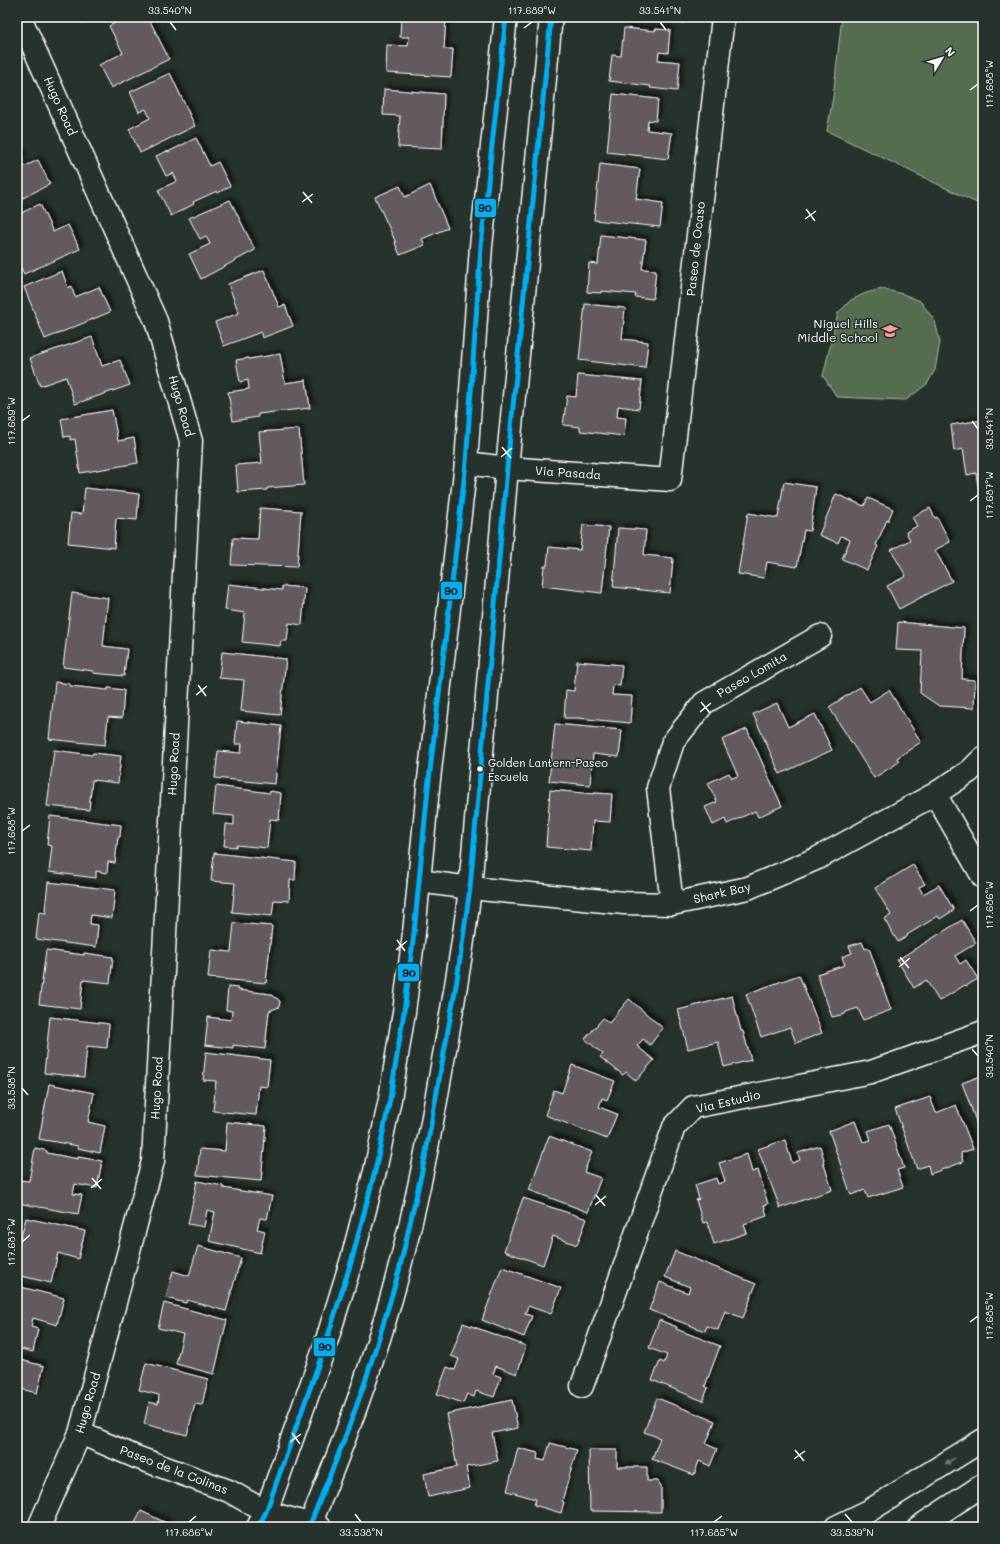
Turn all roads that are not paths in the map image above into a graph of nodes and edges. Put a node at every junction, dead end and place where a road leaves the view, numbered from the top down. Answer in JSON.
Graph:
{"nodes":[{"id":1,"x":20,"y":17,"type":"edge"},
{"id":2,"x":506,"y":17,"type":"edge"},
{"id":3,"x":551,"y":17,"type":"edge"},
{"id":4,"x":723,"y":17,"type":"edge"},
{"id":5,"x":466,"y":463,"type":"junction"},
{"id":6,"x":507,"y":468,"type":"junction"},
{"id":7,"x":670,"y":480,"type":"joint"},
{"id":8,"x":820,"y":636,"type":"dead end"},
{"id":9,"x":979,"y":766,"type":"edge"},
{"id":10,"x":935,"y":794,"type":"junction"},
{"id":11,"x":983,"y":876,"type":"edge"},
{"id":12,"x":419,"y":881,"type":"junction"},
{"id":13,"x":470,"y":888,"type":"junction"},
{"id":14,"x":672,"y":904,"type":"junction"},
{"id":15,"x":983,"y":1032,"type":"edge"},
{"id":16,"x":582,"y":1386,"type":"dead end"},
{"id":17,"x":80,"y":1432,"type":"junction"},
{"id":18,"x":983,"y":1440,"type":"edge"},
{"id":19,"x":983,"y":1485,"type":"edge"},
{"id":20,"x":267,"y":1522,"type":"edge"},
{"id":21,"x":313,"y":1526,"type":"edge"},
{"id":22,"x":39,"y":1527,"type":"edge"},
{"id":23,"x":836,"y":1527,"type":"edge"},
{"id":24,"x":919,"y":1527,"type":"edge"}],
"edges":[{"from":1,"to":17,"type":"street","name":"Hugo Road"},
{"from":2,"to":5,"type":"street"},
{"from":3,"to":6,"type":"street"},
{"from":4,"to":7,"type":"street","name":"Paseo de Ocaso"},
{"from":5,"to":6,"type":"street","name":"Via Pasada"},
{"from":5,"to":12,"type":"street"},
{"from":6,"to":7,"type":"street","name":"Via Pasada"},
{"from":6,"to":13,"type":"street"},
{"from":8,"to":14,"type":"street","name":"Paseo Lomita"},
{"from":9,"to":10,"type":"street","name":"Shark Bay"},
{"from":10,"to":11,"type":"street"},
{"from":10,"to":14,"type":"street","name":"Shark Bay"},
{"from":12,"to":13,"type":"street","name":"Shark Bay"},
{"from":12,"to":20,"type":"street"},
{"from":13,"to":14,"type":"street","name":"Shark Bay"},
{"from":13,"to":21,"type":"street"},
{"from":15,"to":16,"type":"street","name":"Via Estudio"},
{"from":17,"to":20,"type":"street","name":"Paseo de la Colinas"},
{"from":17,"to":22,"type":"street","name":"Hugo Road"},
{"from":18,"to":23,"type":"street","one_way":true},
{"from":19,"to":24,"type":"street"},
{"from":20,"to":21,"type":"street","name":"Paseo de la Colinas"}]}
